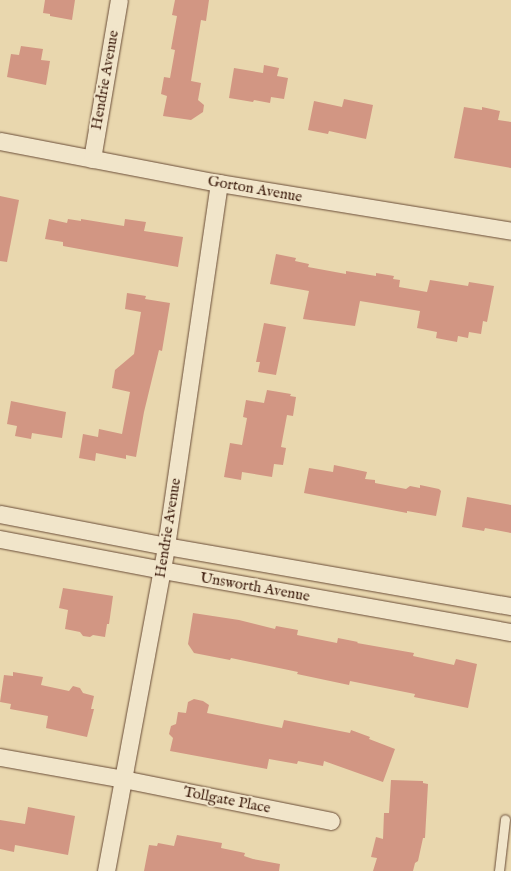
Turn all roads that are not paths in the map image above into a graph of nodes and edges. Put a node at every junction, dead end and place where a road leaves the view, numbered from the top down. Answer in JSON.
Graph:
{"nodes":[{"id":1,"x":119,"y":0,"type":"edge"},
{"id":2,"x":0,"y":141,"type":"edge"},
{"id":3,"x":92,"y":159,"type":"junction"},
{"id":4,"x":219,"y":183,"type":"junction"},
{"id":5,"x":511,"y":231,"type":"edge"},
{"id":6,"x":0,"y":514,"type":"edge"},
{"id":7,"x":0,"y":539,"type":"edge"},
{"id":8,"x":166,"y":546,"type":"junction"},
{"id":9,"x":162,"y":570,"type":"junction"},
{"id":10,"x":511,"y":606,"type":"edge"},
{"id":11,"x":511,"y":632,"type":"edge"},
{"id":12,"x":0,"y":757,"type":"edge"},
{"id":13,"x":123,"y":779,"type":"junction"},
{"id":14,"x":505,"y":819,"type":"dead end"},
{"id":15,"x":331,"y":821,"type":"dead end"},
{"id":16,"x":106,"y":871,"type":"edge"},
{"id":17,"x":499,"y":871,"type":"edge"}],
"edges":[{"from":1,"to":3,"type":"street","name":"Hendrie Avenue"},
{"from":2,"to":3,"type":"street","name":"Gorton Avenue"},
{"from":3,"to":4,"type":"street","name":"Gorton Avenue"},
{"from":4,"to":5,"type":"street","name":"Gorton Avenue"},
{"from":4,"to":8,"type":"street","name":"Hendrie Avenue"},
{"from":6,"to":8,"type":"street","name":"Unsworth Avenue"},
{"from":7,"to":9,"type":"street","name":"Unsworth Avenue"},
{"from":8,"to":9,"type":"street","name":"Hendrie Avenue"},
{"from":8,"to":10,"type":"street","name":"Unsworth Avenue"},
{"from":9,"to":11,"type":"street","name":"Unsworth Avenue"},
{"from":9,"to":13,"type":"street","name":"Hendrie Avenue"},
{"from":12,"to":13,"type":"street","name":"Tollgate Place"},
{"from":13,"to":15,"type":"street","name":"Tollgate Place"},
{"from":13,"to":16,"type":"street","name":"Hendrie Avenue"},
{"from":14,"to":17,"type":"lane"}]}
